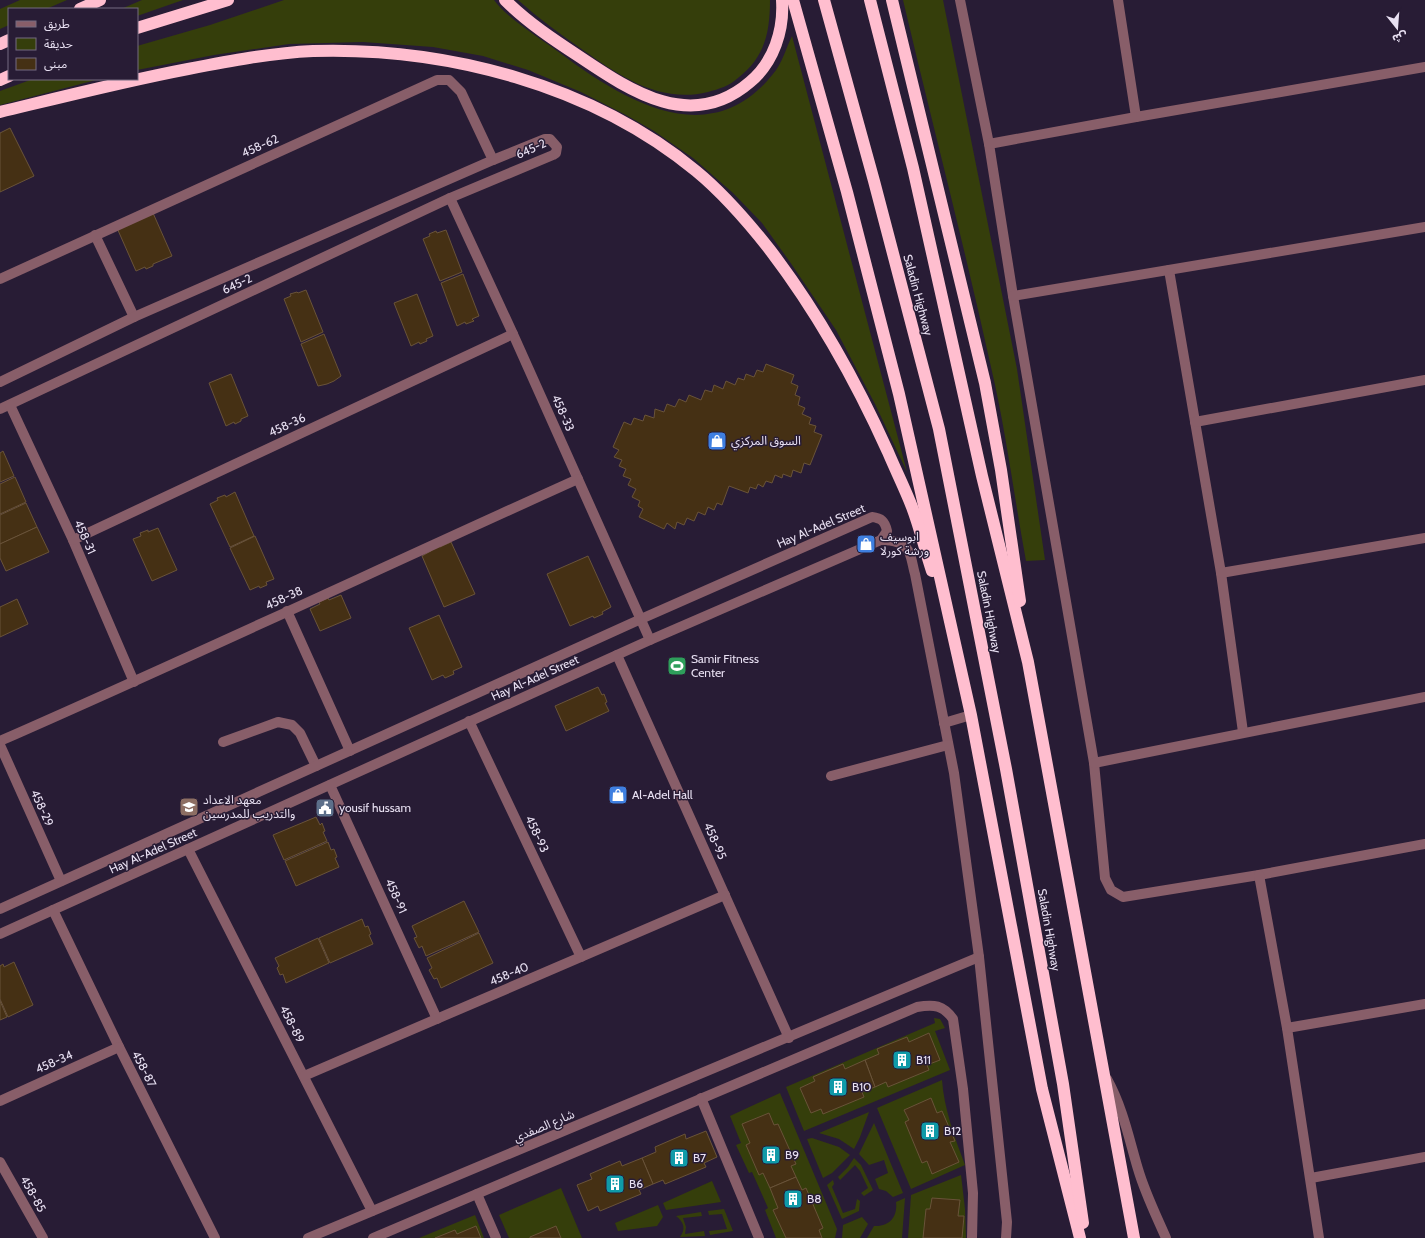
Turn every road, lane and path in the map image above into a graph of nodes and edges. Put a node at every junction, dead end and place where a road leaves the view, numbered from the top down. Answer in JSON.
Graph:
{"nodes":[{"id":1,"x":100,"y":0,"type":"edge"},
{"id":2,"x":228,"y":0,"type":"edge"},
{"id":3,"x":505,"y":0,"type":"edge"},
{"id":4,"x":782,"y":0,"type":"edge"},
{"id":5,"x":793,"y":0,"type":"edge"},
{"id":6,"x":824,"y":0,"type":"edge"},
{"id":7,"x":870,"y":0,"type":"edge"},
{"id":8,"x":892,"y":0,"type":"edge"},
{"id":9,"x":960,"y":0,"type":"edge"},
{"id":10,"x":1118,"y":0,"type":"edge"},
{"id":11,"x":82,"y":8,"type":"edge"},
{"id":12,"x":138,"y":28,"type":"edge"},
{"id":13,"x":1425,"y":67,"type":"edge"},
{"id":14,"x":137,"y":80,"type":"edge"},
{"id":15,"x":138,"y":80,"type":"edge"},
{"id":16,"x":0,"y":112,"type":"edge"},
{"id":17,"x":1136,"y":116,"type":"junction"},
{"id":18,"x":989,"y":144,"type":"junction"},
{"id":19,"x":493,"y":160,"type":"junction"},
{"id":20,"x":454,"y":176,"type":"junction"},
{"id":21,"x":462,"y":192,"type":"junction"},
{"id":22,"x":450,"y":198,"type":"junction"},
{"id":23,"x":1425,"y":227,"type":"edge"},
{"id":24,"x":95,"y":235,"type":"junction"},
{"id":25,"x":1169,"y":270,"type":"junction"},
{"id":26,"x":0,"y":279,"type":"edge"},
{"id":27,"x":1013,"y":296,"type":"junction"},
{"id":28,"x":134,"y":317,"type":"junction"},
{"id":29,"x":513,"y":334,"type":"junction"},
{"id":30,"x":1425,"y":380,"type":"edge"},
{"id":31,"x":0,"y":382,"type":"edge"},
{"id":32,"x":10,"y":405,"type":"junction"},
{"id":33,"x":0,"y":409,"type":"edge"},
{"id":34,"x":1196,"y":422,"type":"junction"},
{"id":35,"x":578,"y":479,"type":"junction"},
{"id":36,"x":1425,"y":538,"type":"edge"},
{"id":37,"x":73,"y":540,"type":"junction"},
{"id":38,"x":881,"y":540,"type":"junction"},
{"id":39,"x":1221,"y":573,"type":"junction"},
{"id":40,"x":287,"y":611,"type":"junction"},
{"id":41,"x":641,"y":619,"type":"junction"},
{"id":42,"x":951,"y":621,"type":"junction"},
{"id":43,"x":650,"y":640,"type":"junction"},
{"id":44,"x":617,"y":655,"type":"junction"},
{"id":45,"x":1028,"y":662,"type":"junction"},
{"id":46,"x":134,"y":682,"type":"junction"},
{"id":47,"x":1425,"y":697,"type":"edge"},
{"id":48,"x":971,"y":715,"type":"junction"},
{"id":49,"x":469,"y":721,"type":"junction"},
{"id":50,"x":944,"y":723,"type":"junction"},
{"id":51,"x":1244,"y":732,"type":"junction"},
{"id":52,"x":0,"y":741,"type":"edge"},
{"id":53,"x":223,"y":742,"type":"dead end"},
{"id":54,"x":0,"y":745,"type":"edge"},
{"id":55,"x":948,"y":746,"type":"junction"},
{"id":56,"x":350,"y":751,"type":"junction"},
{"id":57,"x":1094,"y":762,"type":"junction"},
{"id":58,"x":316,"y":766,"type":"junction"},
{"id":59,"x":831,"y":776,"type":"dead end"},
{"id":60,"x":330,"y":784,"type":"junction"},
{"id":61,"x":1425,"y":844,"type":"edge"},
{"id":62,"x":188,"y":849,"type":"junction"},
{"id":63,"x":1258,"y":875,"type":"junction"},
{"id":64,"x":61,"y":882,"type":"junction"},
{"id":65,"x":725,"y":895,"type":"junction"},
{"id":66,"x":0,"y":909,"type":"edge"},
{"id":67,"x":53,"y":910,"type":"junction"},
{"id":68,"x":0,"y":934,"type":"edge"},
{"id":69,"x":581,"y":957,"type":"junction"},
{"id":70,"x":979,"y":957,"type":"junction"},
{"id":71,"x":1425,"y":1004,"type":"edge"},
{"id":72,"x":437,"y":1019,"type":"junction"},
{"id":73,"x":1287,"y":1028,"type":"junction"},
{"id":74,"x":789,"y":1038,"type":"junction"},
{"id":75,"x":119,"y":1047,"type":"junction"},
{"id":76,"x":1104,"y":1074,"type":"junction"},
{"id":77,"x":304,"y":1076,"type":"junction"},
{"id":78,"x":701,"y":1098,"type":"junction"},
{"id":79,"x":0,"y":1101,"type":"edge"},
{"id":80,"x":1425,"y":1157,"type":"edge"},
{"id":81,"x":0,"y":1162,"type":"edge"},
{"id":82,"x":1311,"y":1178,"type":"junction"},
{"id":83,"x":477,"y":1194,"type":"junction"},
{"id":84,"x":372,"y":1211,"type":"junction"},
{"id":85,"x":43,"y":1238,"type":"edge"},
{"id":86,"x":215,"y":1238,"type":"edge"},
{"id":87,"x":308,"y":1238,"type":"edge"},
{"id":88,"x":373,"y":1238,"type":"edge"},
{"id":89,"x":496,"y":1238,"type":"edge"},
{"id":90,"x":759,"y":1238,"type":"edge"},
{"id":91,"x":972,"y":1238,"type":"edge"},
{"id":92,"x":1006,"y":1238,"type":"edge"},
{"id":93,"x":1080,"y":1238,"type":"edge"},
{"id":94,"x":1085,"y":1238,"type":"edge"},
{"id":95,"x":1134,"y":1238,"type":"edge"},
{"id":96,"x":1166,"y":1238,"type":"edge"},
{"id":97,"x":1319,"y":1238,"type":"edge"}],
"edges":[{"from":1,"to":11,"type":"highway"},
{"from":2,"to":12,"type":"highway"},
{"from":3,"to":4,"type":"highway"},
{"from":5,"to":42,"type":"highway"},
{"from":6,"to":94,"type":"highway","name":"Saladin Highway"},
{"from":7,"to":45,"type":"highway","name":"Saladin Highway"},
{"from":8,"to":45,"type":"highway"},
{"from":9,"to":18,"type":"street"},
{"from":10,"to":17,"type":"street"},
{"from":13,"to":17,"type":"street"},
{"from":14,"to":16,"type":"highway"},
{"from":15,"to":42,"type":"highway"},
{"from":17,"to":18,"type":"street"},
{"from":18,"to":27,"type":"street"},
{"from":19,"to":20,"type":"street","name":"645-2"},
{"from":19,"to":21,"type":"street","name":"645-2"},
{"from":19,"to":24,"type":"street","name":"458-62"},
{"from":20,"to":21,"type":"street"},
{"from":20,"to":28,"type":"street","name":"645-2"},
{"from":21,"to":22,"type":"street","name":"645-2"},
{"from":22,"to":29,"type":"street","name":"458-33"},
{"from":22,"to":32,"type":"street","name":"645-2"},
{"from":23,"to":25,"type":"street"},
{"from":24,"to":26,"type":"street","name":"458-62"},
{"from":24,"to":28,"type":"street"},
{"from":25,"to":27,"type":"street"},
{"from":25,"to":34,"type":"street"},
{"from":27,"to":57,"type":"street"},
{"from":28,"to":31,"type":"street","name":"645-2"},
{"from":29,"to":35,"type":"street","name":"458-33"},
{"from":29,"to":37,"type":"street","name":"458-36"},
{"from":30,"to":34,"type":"street"},
{"from":32,"to":33,"type":"street","name":"645-2"},
{"from":32,"to":37,"type":"street","name":"458-31"},
{"from":34,"to":39,"type":"street"},
{"from":35,"to":40,"type":"street","name":"458-38"},
{"from":35,"to":41,"type":"street","name":"458-33"},
{"from":36,"to":39,"type":"street"},
{"from":37,"to":46,"type":"street","name":"458-31"},
{"from":38,"to":41,"type":"street","name":"Hay Al-Adel Street"},
{"from":38,"to":43,"type":"street","name":"Hay Al-Adel Street"},
{"from":38,"to":50,"type":"street"},
{"from":39,"to":51,"type":"street"},
{"from":40,"to":46,"type":"street","name":"458-38"},
{"from":40,"to":56,"type":"street"},
{"from":41,"to":43,"type":"street","name":"458-33"},
{"from":41,"to":56,"type":"street","name":"Hay Al-Adel Street"},
{"from":42,"to":48,"type":"highway"},
{"from":43,"to":44,"type":"street","name":"Hay Al-Adel Street"},
{"from":44,"to":49,"type":"street","name":"Hay Al-Adel Street"},
{"from":44,"to":65,"type":"street","name":"458-95"},
{"from":45,"to":76,"type":"highway","name":"Saladin Highway"},
{"from":46,"to":52,"type":"street","name":"458-38"},
{"from":47,"to":51,"type":"street"},
{"from":48,"to":50,"type":"street"},
{"from":48,"to":93,"type":"highway"},
{"from":49,"to":60,"type":"street","name":"Hay Al-Adel Street"},
{"from":49,"to":69,"type":"street","name":"458-93"},
{"from":50,"to":55,"type":"street"},
{"from":51,"to":57,"type":"street"},
{"from":53,"to":58,"type":"street"},
{"from":54,"to":64,"type":"street","name":"458-29"},
{"from":55,"to":59,"type":"street"},
{"from":55,"to":70,"type":"street"},
{"from":56,"to":58,"type":"street","name":"Hay Al-Adel Street"},
{"from":57,"to":63,"type":"street"},
{"from":58,"to":64,"type":"street","name":"Hay Al-Adel Street"},
{"from":60,"to":62,"type":"street","name":"Hay Al-Adel Street"},
{"from":60,"to":72,"type":"street","name":"458-91"},
{"from":61,"to":63,"type":"street"},
{"from":62,"to":67,"type":"street","name":"Hay Al-Adel Street"},
{"from":62,"to":77,"type":"street","name":"458-89"},
{"from":63,"to":73,"type":"street"},
{"from":64,"to":66,"type":"street","name":"Hay Al-Adel Street"},
{"from":65,"to":69,"type":"street","name":"458-40"},
{"from":65,"to":74,"type":"street","name":"458-95"},
{"from":67,"to":68,"type":"street","name":"Hay Al-Adel Street"},
{"from":67,"to":75,"type":"street","name":"458-87"},
{"from":69,"to":72,"type":"street","name":"458-40"},
{"from":70,"to":74,"type":"street","name":"شارع الصفدي"},
{"from":70,"to":92,"type":"street"},
{"from":71,"to":73,"type":"street"},
{"from":72,"to":77,"type":"street","name":"458-40"},
{"from":73,"to":82,"type":"street"},
{"from":74,"to":84,"type":"street","name":"شارع الصفدي"},
{"from":75,"to":79,"type":"street","name":"458-34"},
{"from":75,"to":86,"type":"street","name":"458-87"},
{"from":76,"to":95,"type":"highway","name":"Saladin Highway"},
{"from":76,"to":96,"type":"street"},
{"from":77,"to":84,"type":"street","name":"458-89"},
{"from":78,"to":83,"type":"street"},
{"from":78,"to":90,"type":"street"},
{"from":78,"to":91,"type":"street"},
{"from":80,"to":82,"type":"street"},
{"from":81,"to":85,"type":"street","name":"458-85"},
{"from":82,"to":97,"type":"street"},
{"from":83,"to":88,"type":"street"},
{"from":83,"to":89,"type":"street"},
{"from":84,"to":87,"type":"street","name":"شارع الصفدي"}]}
